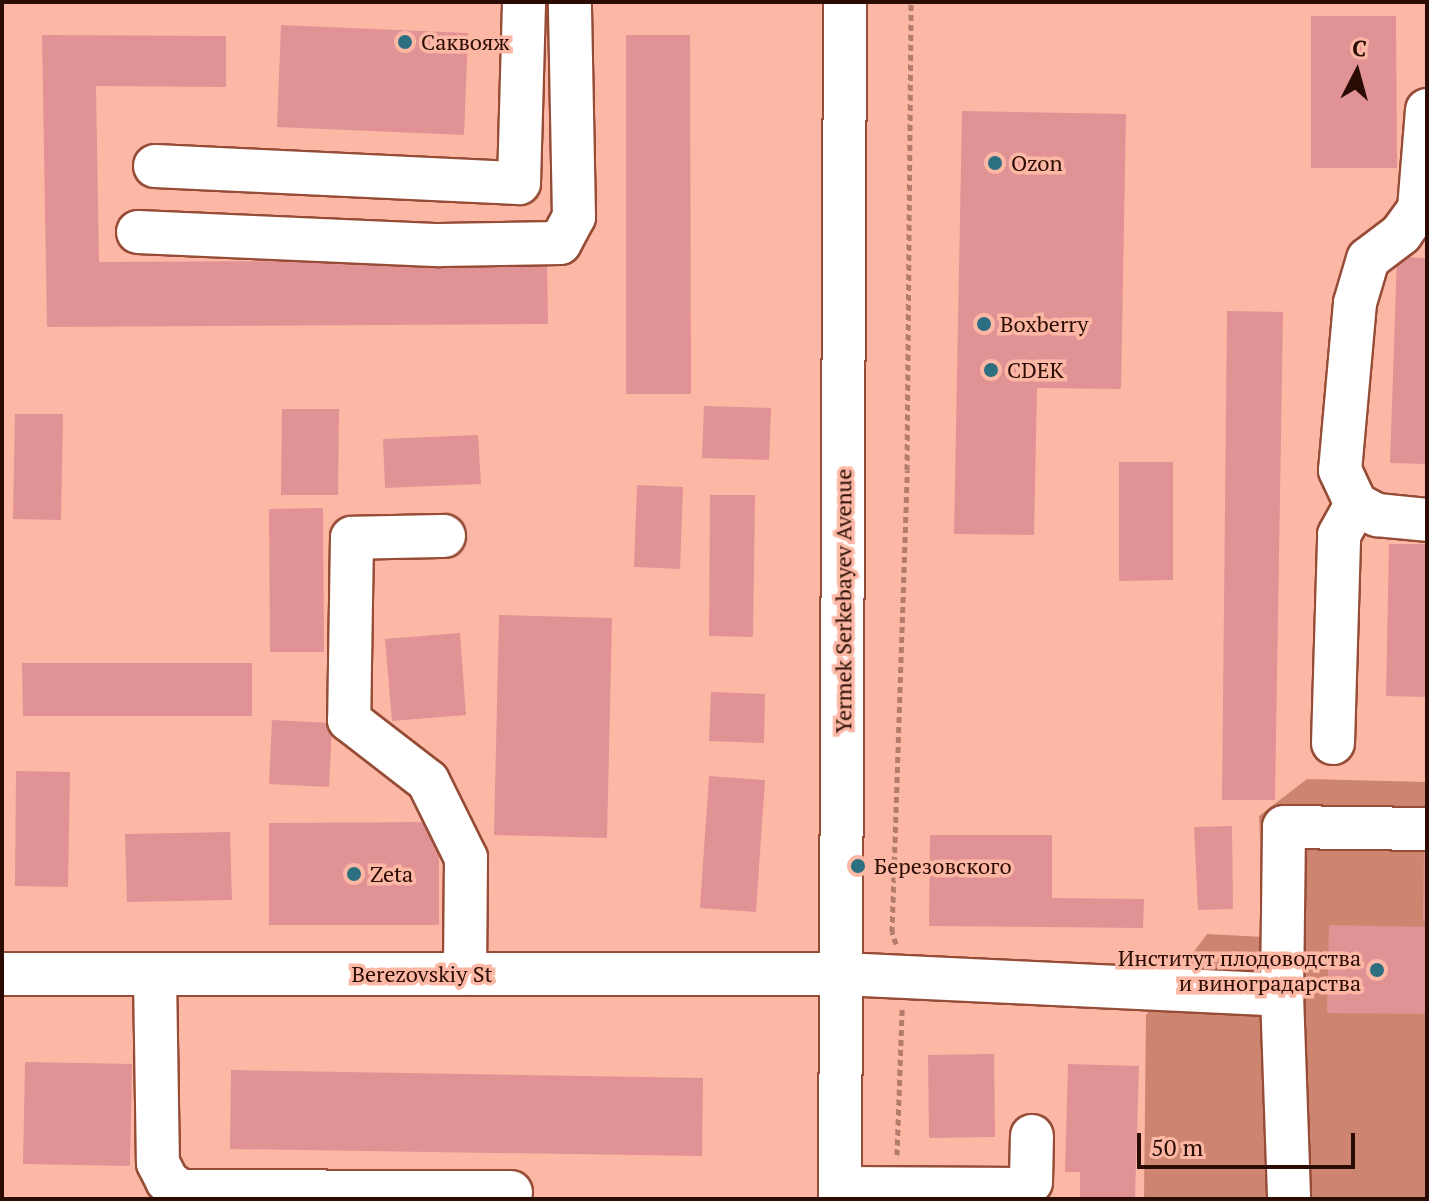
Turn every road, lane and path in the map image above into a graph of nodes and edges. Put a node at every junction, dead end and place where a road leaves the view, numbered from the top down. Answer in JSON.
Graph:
{"nodes":[{"id":1,"x":524,"y":2,"type":"edge"},
{"id":2,"x":570,"y":2,"type":"edge"},
{"id":3,"x":845,"y":2,"type":"edge"},
{"id":4,"x":911,"y":2,"type":"edge"},
{"id":5,"x":1427,"y":112,"type":"edge"},
{"id":6,"x":155,"y":166,"type":"dead end"},
{"id":7,"x":138,"y":232,"type":"dead end"},
{"id":8,"x":1356,"y":504,"type":"junction"},
{"id":9,"x":1427,"y":520,"type":"edge"},
{"id":10,"x":444,"y":536,"type":"dead end"},
{"id":11,"x":1333,"y":743,"type":"dead end"},
{"id":12,"x":1427,"y":829,"type":"edge"},
{"id":13,"x":2,"y":974,"type":"edge"},
{"id":14,"x":465,"y":974,"type":"junction"},
{"id":15,"x":842,"y":974,"type":"junction"},
{"id":16,"x":155,"y":976,"type":"junction"},
{"id":17,"x":903,"y":977,"type":"junction"},
{"id":18,"x":1282,"y":995,"type":"junction"},
{"id":19,"x":1032,"y":1136,"type":"dead end"},
{"id":20,"x":895,"y":1190,"type":"junction"},
{"id":21,"x":511,"y":1192,"type":"dead end"},
{"id":22,"x":840,"y":1194,"type":"edge"},
{"id":23,"x":1289,"y":1199,"type":"edge"}],
"edges":[{"from":1,"to":6,"type":"street"},
{"from":2,"to":7,"type":"street"},
{"from":3,"to":15,"type":"street","name":"Yermek Serkebayev Avenue"},
{"from":4,"to":17,"type":"path"},
{"from":5,"to":8,"type":"street"},
{"from":8,"to":9,"type":"street"},
{"from":8,"to":11,"type":"street"},
{"from":10,"to":14,"type":"street"},
{"from":12,"to":18,"type":"street"},
{"from":13,"to":16,"type":"street","name":"Berezovskiy St"},
{"from":14,"to":15,"type":"street","name":"Berezovskiy St"},
{"from":14,"to":16,"type":"street","name":"Berezovskiy St"},
{"from":15,"to":17,"type":"street","name":"Berezovskiy St"},
{"from":15,"to":22,"type":"street","name":"Yermek Serkebayev Avenue"},
{"from":16,"to":21,"type":"street"},
{"from":17,"to":18,"type":"street","name":"Berezovskiy St"},
{"from":17,"to":20,"type":"path"},
{"from":18,"to":23,"type":"street"},
{"from":19,"to":20,"type":"street"},
{"from":20,"to":22,"type":"street"}]}
